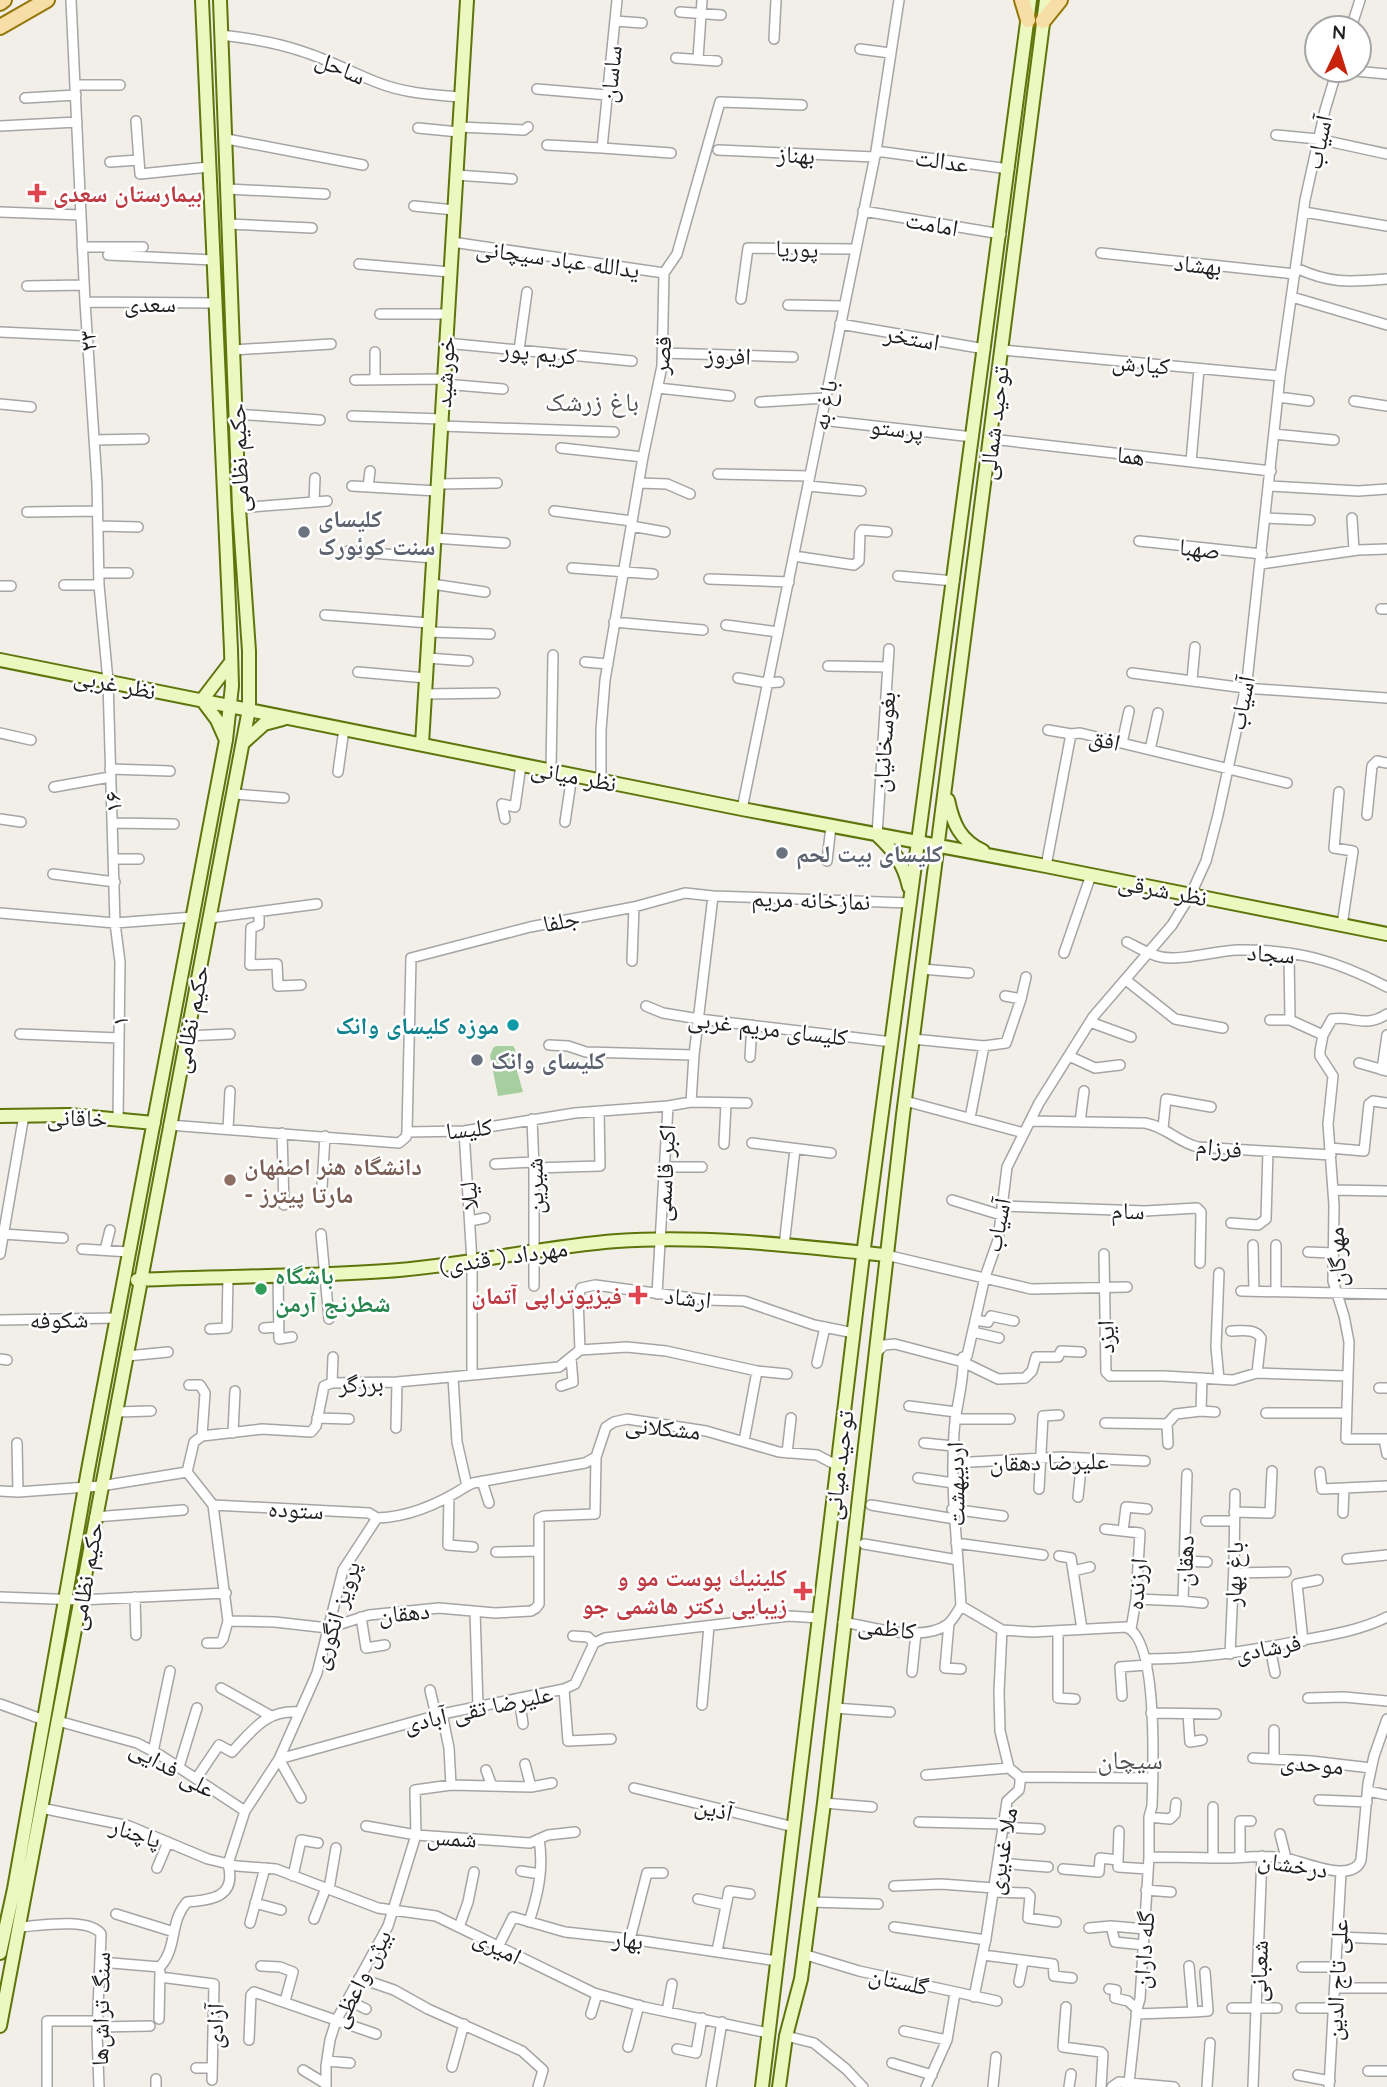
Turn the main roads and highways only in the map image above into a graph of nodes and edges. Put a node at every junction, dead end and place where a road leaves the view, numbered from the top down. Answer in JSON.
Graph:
{"nodes":[{"id":1,"x":47,"y":0,"type":"edge"},
{"id":2,"x":202,"y":0,"type":"edge"},
{"id":3,"x":220,"y":0,"type":"edge"},
{"id":4,"x":467,"y":0,"type":"edge"},
{"id":5,"x":1022,"y":0,"type":"edge"},
{"id":6,"x":1030,"y":0,"type":"edge"},
{"id":7,"x":1046,"y":0,"type":"edge"},
{"id":8,"x":1060,"y":0,"type":"edge"},
{"id":9,"x":1028,"y":20,"type":"junction"},
{"id":10,"x":1043,"y":21,"type":"junction"},
{"id":11,"x":0,"y":27,"type":"edge"},
{"id":12,"x":981,"y":380,"type":"junction"},
{"id":13,"x":998,"y":383,"type":"junction"},
{"id":14,"x":0,"y":660,"type":"edge"},
{"id":15,"x":231,"y":662,"type":"junction"},
{"id":16,"x":202,"y":700,"type":"junction"},
{"id":17,"x":230,"y":706,"type":"junction"},
{"id":18,"x":249,"y":709,"type":"junction"},
{"id":19,"x":290,"y":717,"type":"junction"},
{"id":20,"x":226,"y":740,"type":"junction"},
{"id":21,"x":243,"y":743,"type":"junction"},
{"id":22,"x":422,"y":744,"type":"junction"},
{"id":23,"x":946,"y":788,"type":"junction"},
{"id":24,"x":877,"y":835,"type":"junction"},
{"id":25,"x":919,"y":843,"type":"junction"},
{"id":26,"x":939,"y":847,"type":"junction"},
{"id":27,"x":993,"y":856,"type":"junction"},
{"id":28,"x":910,"y":898,"type":"junction"},
{"id":29,"x":1387,"y":933,"type":"edge"},
{"id":30,"x":0,"y":1116,"type":"edge"},
{"id":31,"x":154,"y":1123,"type":"junction"},
{"id":32,"x":864,"y":1252,"type":"junction"},
{"id":33,"x":886,"y":1255,"type":"junction"},
{"id":34,"x":142,"y":1279,"type":"junction"},
{"id":35,"x":124,"y":1280,"type":"junction"},
{"id":36,"x":12,"y":1896,"type":"edge"},
{"id":37,"x":0,"y":1954,"type":"edge"},
{"id":38,"x":0,"y":2026,"type":"edge"},
{"id":39,"x":762,"y":2087,"type":"edge"},
{"id":40,"x":779,"y":2087,"type":"edge"}],
"edges":[{"from":1,"to":11,"type":"main road"},
{"from":2,"to":15,"type":"main road","name":"حکیم نظامی"},
{"from":3,"to":18,"type":"main road","name":"حکیم نظامی"},
{"from":4,"to":22,"type":"main road","name":"خورشید"},
{"from":5,"to":9,"type":"main road"},
{"from":6,"to":9,"type":"main road","name":"توحید شمالی"},
{"from":7,"to":10,"type":"main road","name":"توحید شمالی"},
{"from":8,"to":10,"type":"main road"},
{"from":9,"to":12,"type":"main road","name":"توحید شمالی"},
{"from":10,"to":13,"type":"main road","name":"توحید شمالی"},
{"from":12,"to":13,"type":"main road"},
{"from":12,"to":25,"type":"main road","name":"توحید شمالی"},
{"from":13,"to":23,"type":"main road","name":"توحید شمالی"},
{"from":14,"to":16,"type":"main road","name":"نظر غربی"},
{"from":15,"to":16,"type":"main road"},
{"from":15,"to":17,"type":"main road","name":"حکیم نظامی"},
{"from":16,"to":17,"type":"main road","name":"نظر غربی"},
{"from":16,"to":20,"type":"main road"},
{"from":17,"to":18,"type":"main road","name":"نظر میانی"},
{"from":17,"to":20,"type":"main road","name":"حکیم نظامی"},
{"from":18,"to":19,"type":"main road","name":"نظر میانی"},
{"from":18,"to":21,"type":"main road","name":"حکیم نظامی"},
{"from":19,"to":21,"type":"main road"},
{"from":19,"to":22,"type":"main road","name":"نظر میانی"},
{"from":20,"to":31,"type":"main road","name":"حکیم نظامی"},
{"from":21,"to":34,"type":"main road","name":"حکیم نظامی"},
{"from":22,"to":24,"type":"main road","name":"نظر میانی"},
{"from":23,"to":26,"type":"main road","name":"توحید شمالی"},
{"from":23,"to":27,"type":"main road"},
{"from":24,"to":25,"type":"main road","name":"نظر میانی"},
{"from":24,"to":28,"type":"main road"},
{"from":25,"to":26,"type":"main road","name":"نظر میانی"},
{"from":25,"to":28,"type":"main road","name":"توحید میانی"},
{"from":26,"to":27,"type":"main road","name":"نظر شرقی"},
{"from":26,"to":33,"type":"main road","name":"توحید میانی"},
{"from":27,"to":29,"type":"main road","name":"نظر شرقی"},
{"from":28,"to":32,"type":"main road","name":"توحید میانی"},
{"from":30,"to":31,"type":"main road","name":"خاقانی"},
{"from":31,"to":35,"type":"main road","name":"حکیم نظامی"},
{"from":32,"to":33,"type":"main road","name":"مهرداد ( قندی)"},
{"from":32,"to":34,"type":"main road","name":"مهرداد ( قندی)"},
{"from":32,"to":39,"type":"main road","name":"توحید میانی"},
{"from":33,"to":40,"type":"main road","name":"توحید میانی"},
{"from":34,"to":35,"type":"main road","name":"مهرداد ( قندی)"},
{"from":34,"to":36,"type":"main road","name":"حکیم نظامی"},
{"from":35,"to":36,"type":"main road","name":"حکیم نظامی"},
{"from":36,"to":37,"type":"main road","name":"حکیم نظامی"},
{"from":36,"to":38,"type":"main road","name":"حکیم نظامی"}]}
